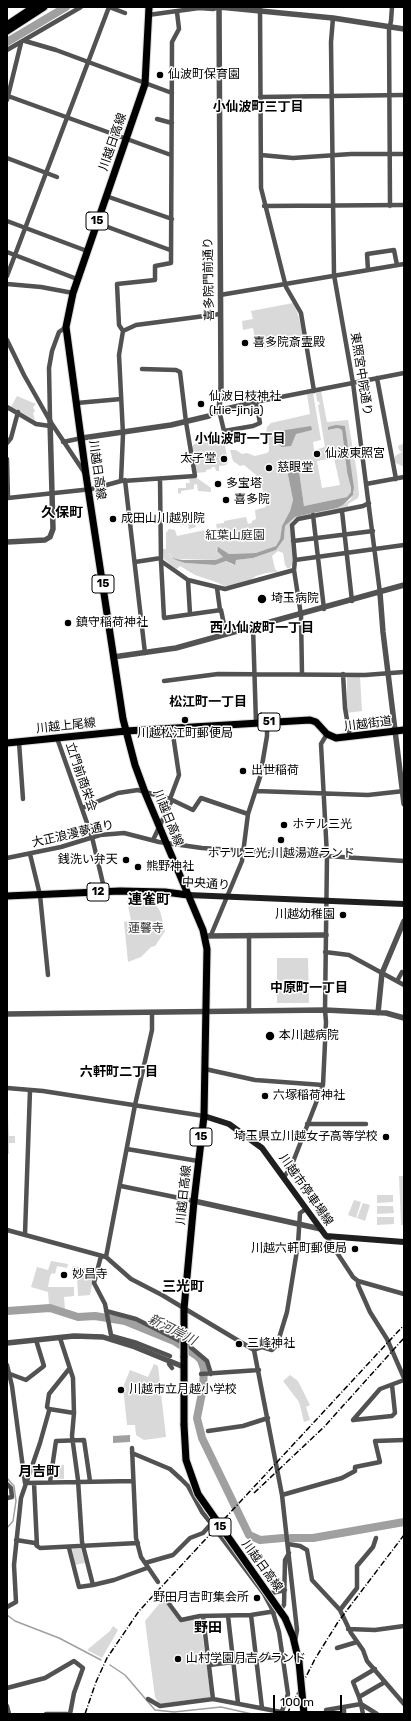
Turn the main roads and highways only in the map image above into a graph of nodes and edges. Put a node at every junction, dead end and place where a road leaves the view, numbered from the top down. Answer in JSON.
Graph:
{"nodes":[{"id":1,"x":34,"y":7,"type":"edge"},
{"id":2,"x":44,"y":7,"type":"edge"},
{"id":3,"x":149,"y":7,"type":"edge"},
{"id":4,"x":7,"y":25,"type":"edge"},
{"id":5,"x":7,"y":31,"type":"edge"},
{"id":6,"x":404,"y":730,"type":"edge"},
{"id":7,"x":126,"y":731,"type":"junction"},
{"id":8,"x":7,"y":743,"type":"edge"},
{"id":9,"x":188,"y":895,"type":"junction"},
{"id":10,"x":7,"y":896,"type":"edge"},
{"id":11,"x":404,"y":904,"type":"edge"},
{"id":12,"x":204,"y":1116,"type":"junction"},
{"id":13,"x":404,"y":1242,"type":"edge"},
{"id":14,"x":304,"y":1714,"type":"edge"}],
"edges":[{"from":1,"to":4,"type":"main road"},
{"from":2,"to":5,"type":"main road"},
{"from":3,"to":7,"type":"main road","name":"川越日高線","number":"15"},
{"from":6,"to":7,"type":"main road","name":"川越街道","number":"51"},
{"from":7,"to":8,"type":"main road","name":"川越上尾線","number":"51"},
{"from":7,"to":9,"type":"main road","name":"川越日高線","number":"15"},
{"from":9,"to":10,"type":"main road","name":"中央通り","number":"12"},
{"from":9,"to":11,"type":"main road","name":"中央通り"},
{"from":9,"to":12,"type":"main road","name":"川越日高線","number":"15"},
{"from":12,"to":13,"type":"main road","name":"川越市停車場線"},
{"from":12,"to":14,"type":"main road","name":"川越日高線","number":"15","bridge":true}]}
